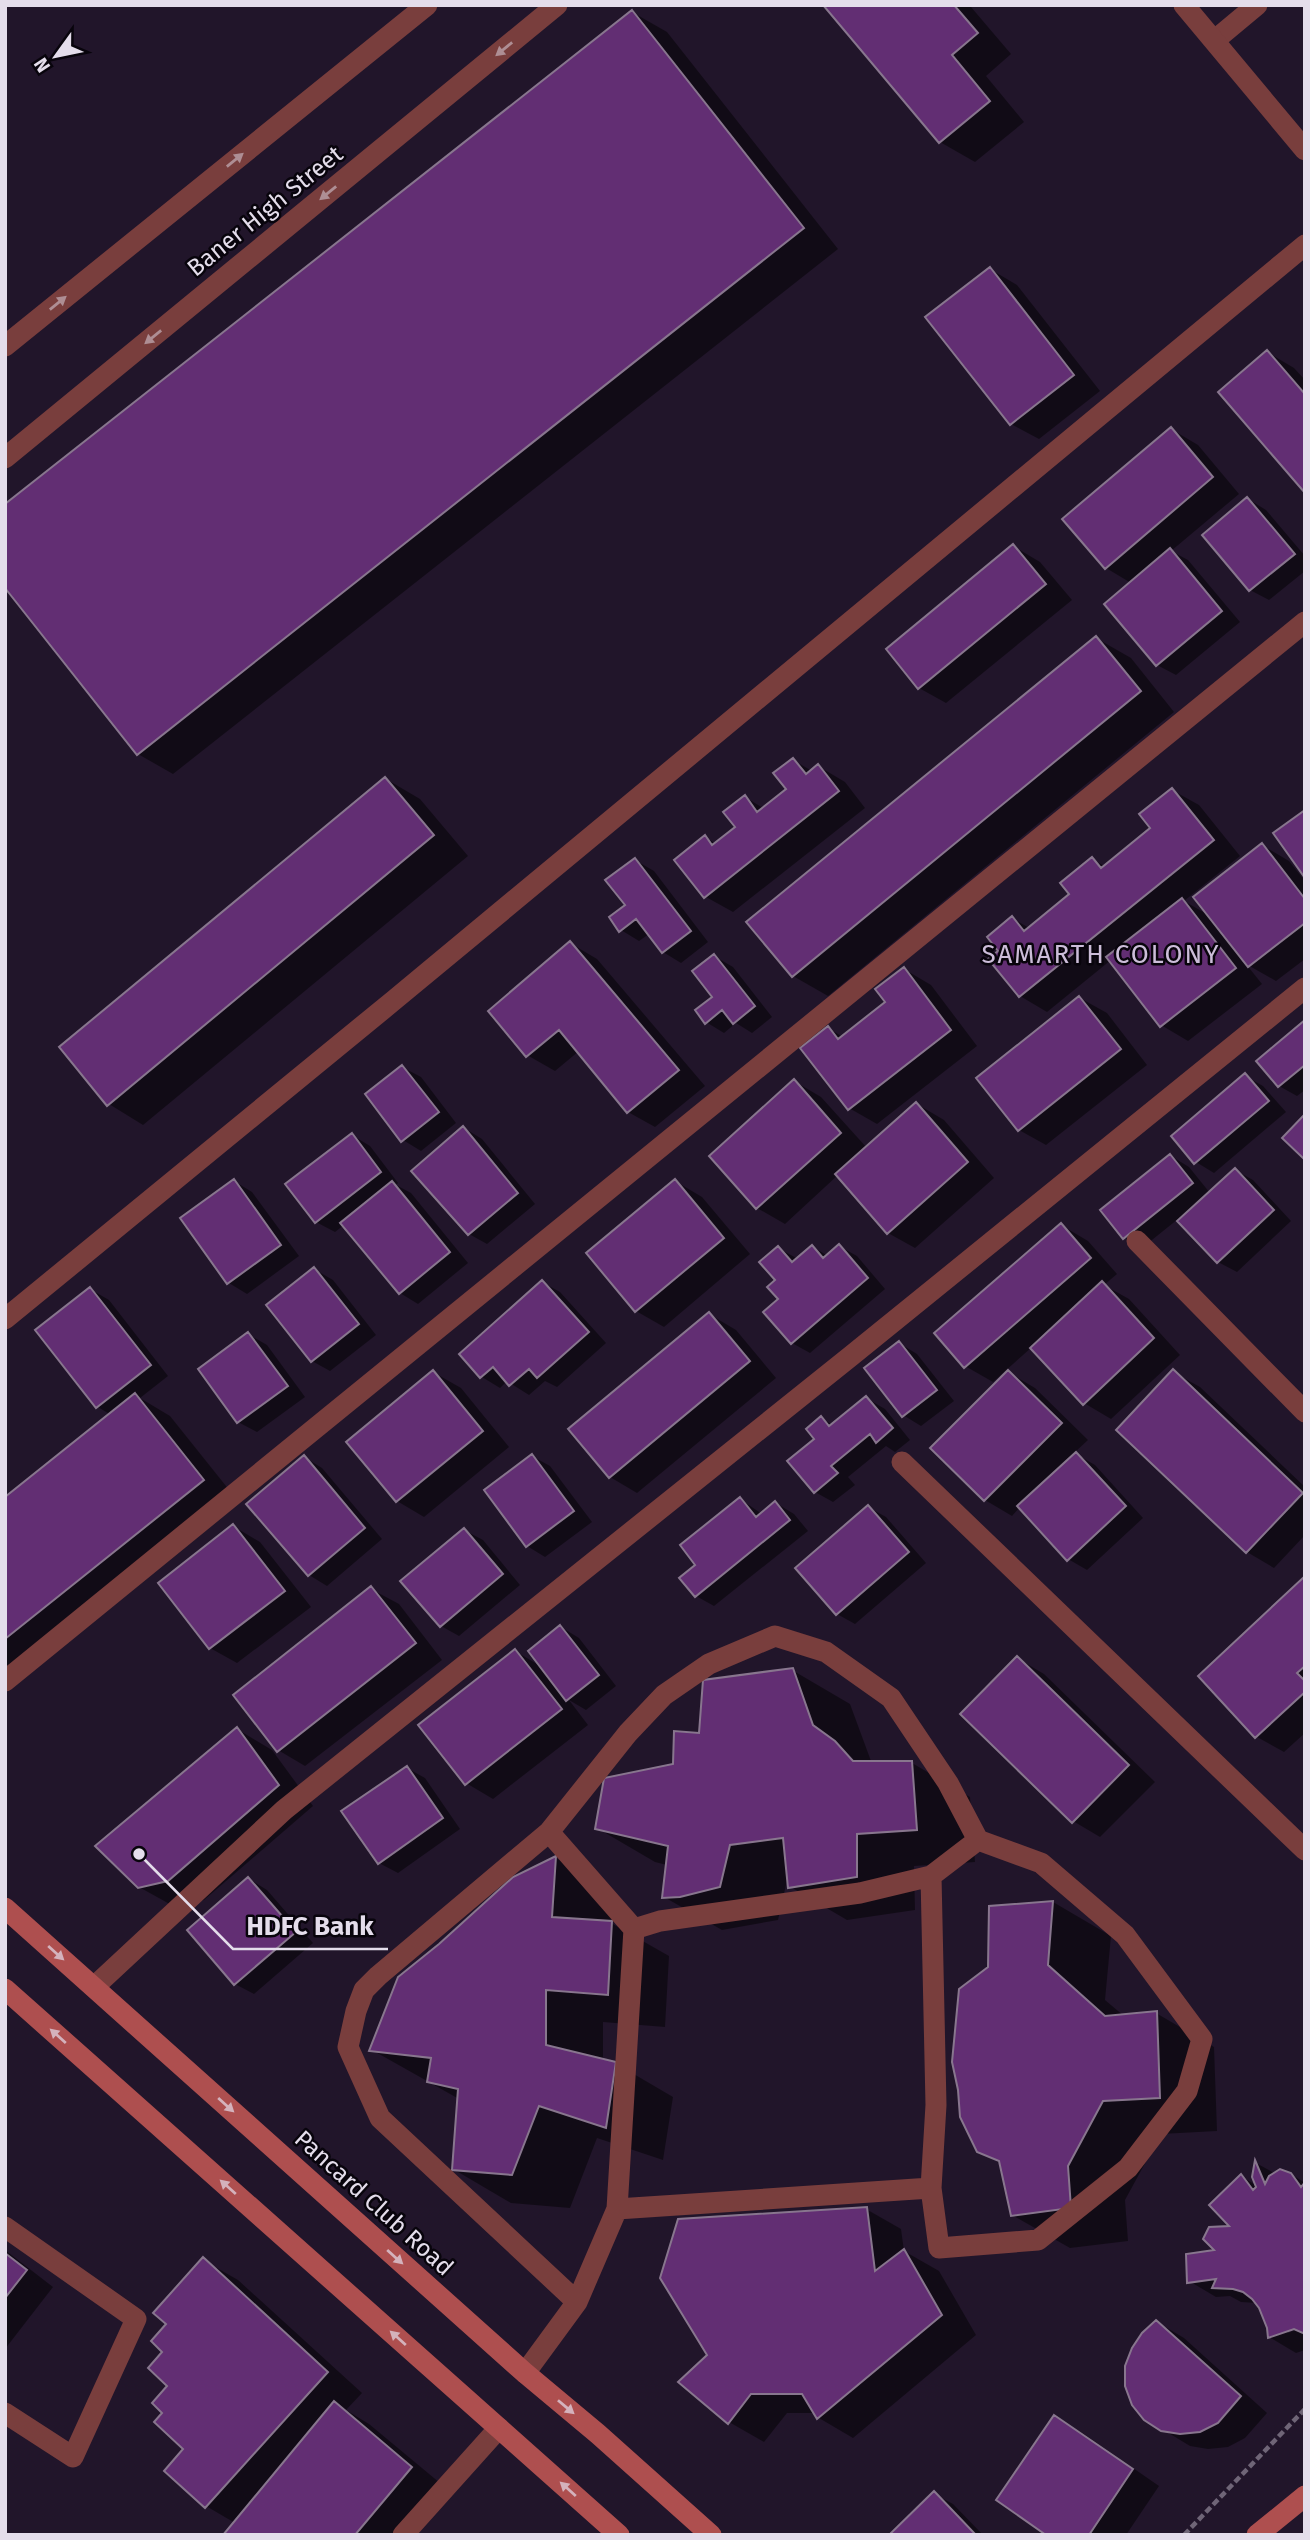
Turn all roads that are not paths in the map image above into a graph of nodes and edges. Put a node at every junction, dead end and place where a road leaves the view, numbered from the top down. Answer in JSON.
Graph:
{"nodes":[{"id":1,"x":427,"y":5,"type":"edge"},
{"id":2,"x":557,"y":5,"type":"edge"},
{"id":3,"x":1185,"y":5,"type":"edge"},
{"id":4,"x":1257,"y":5,"type":"edge"},
{"id":5,"x":1215,"y":40,"type":"junction"},
{"id":6,"x":1305,"y":150,"type":"edge"},
{"id":7,"x":1305,"y":245,"type":"edge"},
{"id":8,"x":5,"y":346,"type":"edge"},
{"id":9,"x":5,"y":458,"type":"edge"},
{"id":10,"x":1305,"y":622,"type":"edge"},
{"id":11,"x":1305,"y":988,"type":"edge"},
{"id":12,"x":1137,"y":1241,"type":"dead end"},
{"id":13,"x":5,"y":1319,"type":"edge"},
{"id":14,"x":1305,"y":1412,"type":"edge"},
{"id":15,"x":902,"y":1462,"type":"dead end"},
{"id":16,"x":5,"y":1681,"type":"edge"},
{"id":17,"x":549,"y":1832,"type":"junction"},
{"id":18,"x":978,"y":1840,"type":"junction"},
{"id":19,"x":1305,"y":1850,"type":"edge"},
{"id":20,"x":931,"y":1876,"type":"junction"},
{"id":21,"x":5,"y":1908,"type":"edge"},
{"id":22,"x":634,"y":1929,"type":"junction"},
{"id":23,"x":94,"y":1987,"type":"junction"},
{"id":24,"x":5,"y":1989,"type":"edge"},
{"id":25,"x":931,"y":2188,"type":"junction"},
{"id":26,"x":617,"y":2209,"type":"junction"},
{"id":27,"x":5,"y":2227,"type":"edge"},
{"id":28,"x":577,"y":2302,"type":"junction"},
{"id":29,"x":525,"y":2373,"type":"junction"},
{"id":30,"x":5,"y":2413,"type":"edge"},
{"id":31,"x":499,"y":2428,"type":"junction"},
{"id":32,"x":1305,"y":2496,"type":"edge"},
{"id":33,"x":617,"y":2534,"type":"edge"},
{"id":34,"x":403,"y":2535,"type":"edge"},
{"id":35,"x":710,"y":2535,"type":"edge"},
{"id":36,"x":1257,"y":2535,"type":"edge"}],
"edges":[{"from":8,"to":1,"type":"street","one_way":true},
{"from":2,"to":9,"type":"street","name":"Baner High Street","one_way":true},
{"from":3,"to":5,"type":"street"},
{"from":4,"to":5,"type":"street"},
{"from":5,"to":6,"type":"street"},
{"from":7,"to":13,"type":"street"},
{"from":10,"to":16,"type":"street"},
{"from":11,"to":23,"type":"street"},
{"from":12,"to":14,"type":"street"},
{"from":15,"to":19,"type":"street"},
{"from":17,"to":18,"type":"street"},
{"from":17,"to":22,"type":"street"},
{"from":17,"to":28,"type":"street"},
{"from":18,"to":20,"type":"street"},
{"from":18,"to":25,"type":"street"},
{"from":20,"to":22,"type":"street"},
{"from":20,"to":25,"type":"street"},
{"from":21,"to":23,"type":"main road","name":"Pancard Club Road","one_way":true},
{"from":22,"to":26,"type":"street"},
{"from":23,"to":29,"type":"main road","name":"Pancard Club Road","one_way":true},
{"from":31,"to":24,"type":"main road","one_way":true},
{"from":25,"to":26,"type":"street"},
{"from":26,"to":28,"type":"street"},
{"from":27,"to":30,"type":"street"},
{"from":28,"to":29,"type":"street"},
{"from":29,"to":35,"type":"main road","name":"Pancard Club Road","one_way":true},
{"from":33,"to":31,"type":"main road","one_way":true},
{"from":31,"to":34,"type":"street"},
{"from":32,"to":36,"type":"main road"}]}
